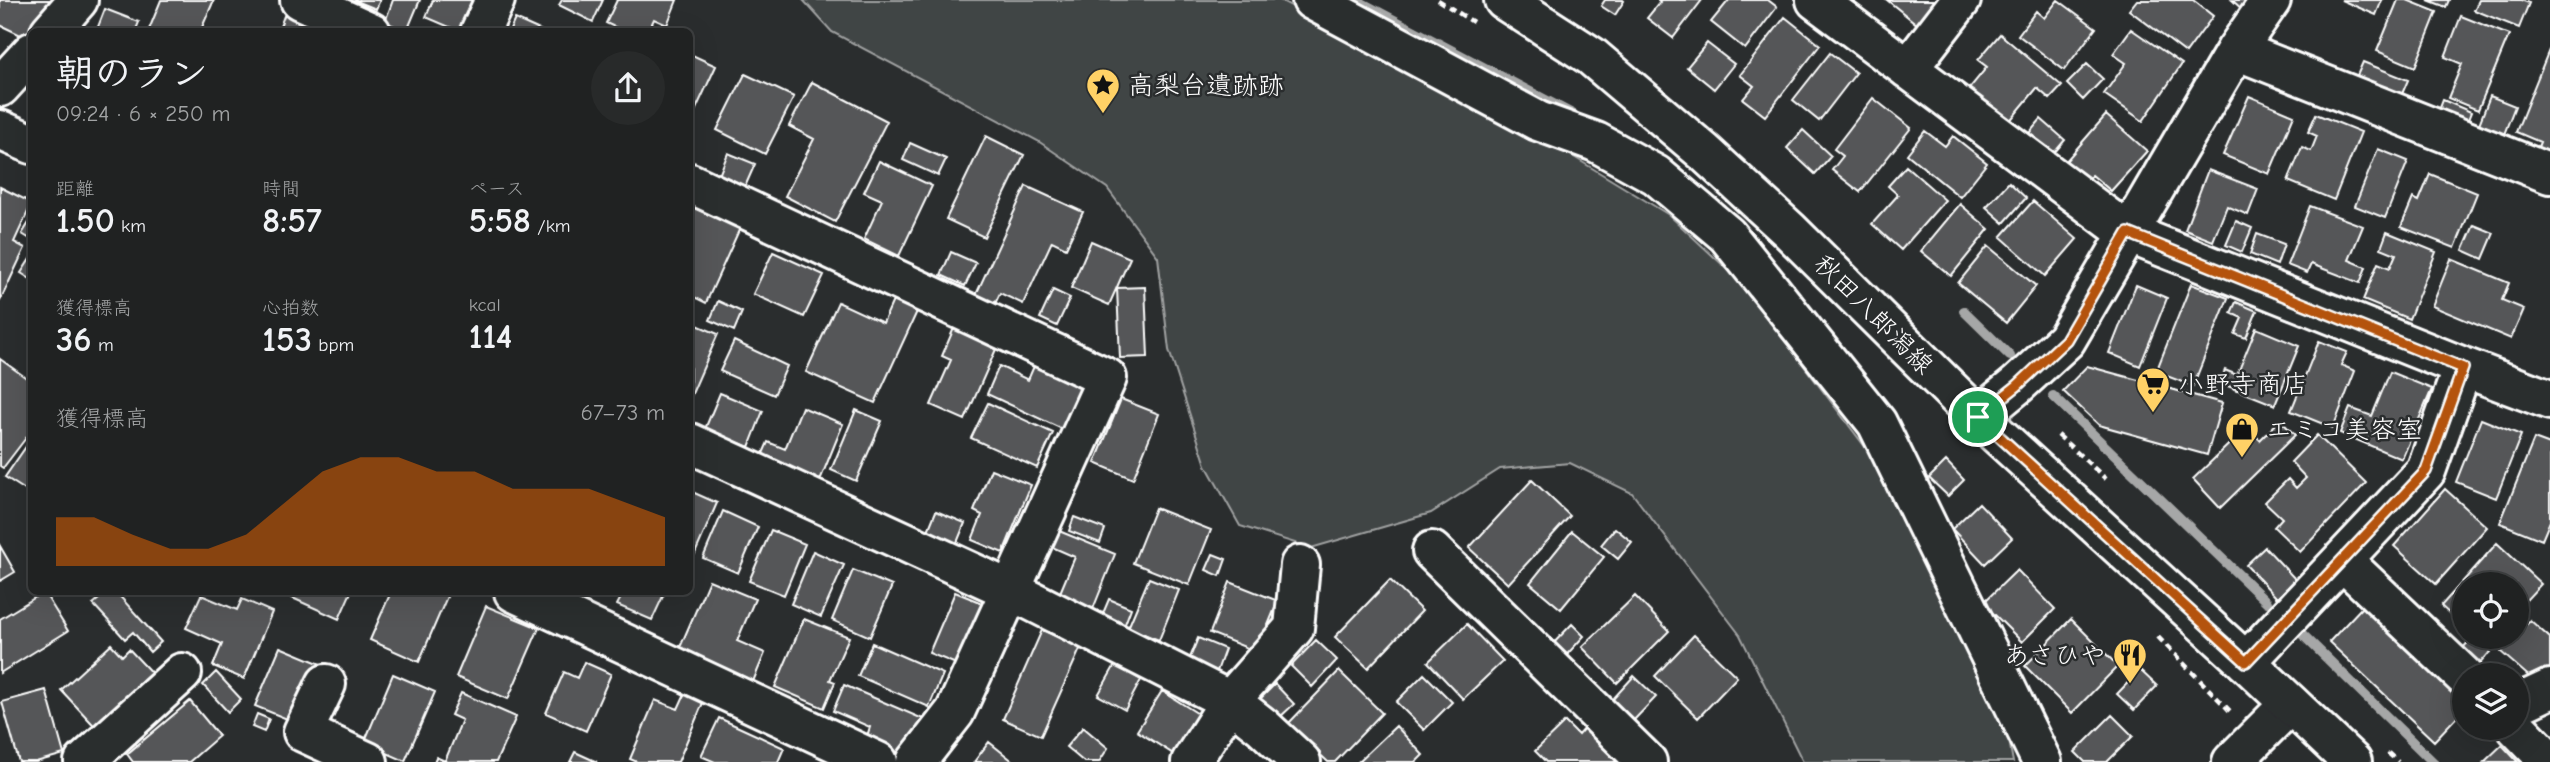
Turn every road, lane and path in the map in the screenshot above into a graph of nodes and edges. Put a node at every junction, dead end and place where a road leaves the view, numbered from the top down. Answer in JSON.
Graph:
{"nodes":[{"id":1,"x":78,"y":0,"type":"edge"},
{"id":2,"x":300,"y":0,"type":"edge"},
{"id":3,"x":495,"y":0,"type":"edge"},
{"id":4,"x":1312,"y":0,"type":"edge"},
{"id":5,"x":1504,"y":0,"type":"edge"},
{"id":6,"x":1816,"y":0,"type":"edge"},
{"id":7,"x":1961,"y":0,"type":"edge"},
{"id":8,"x":2271,"y":0,"type":"edge"},
{"id":9,"x":54,"y":28,"type":"edge"},
{"id":10,"x":362,"y":28,"type":"edge"},
{"id":11,"x":482,"y":28,"type":"edge"},
{"id":12,"x":2236,"y":50,"type":"junction"},
{"id":13,"x":28,"y":56,"type":"edge"},
{"id":14,"x":1908,"y":69,"type":"junction"},
{"id":15,"x":0,"y":87,"type":"edge"},
{"id":16,"x":0,"y":130,"type":"edge"},
{"id":17,"x":28,"y":142,"type":"edge"},
{"id":18,"x":2550,"y":174,"type":"edge"},
{"id":19,"x":693,"y":184,"type":"edge"},
{"id":20,"x":2128,"y":233,"type":"junction"},
{"id":21,"x":2463,"y":368,"type":"junction"},
{"id":22,"x":2550,"y":400,"type":"edge"},
{"id":23,"x":1978,"y":417,"type":"junction"},
{"id":24,"x":693,"y":444,"type":"edge"},
{"id":25,"x":1432,"y":551,"type":"dead end"},
{"id":26,"x":2342,"y":560,"type":"junction"},
{"id":27,"x":1300,"y":565,"type":"dead end"},
{"id":28,"x":1012,"y":591,"type":"junction"},
{"id":29,"x":520,"y":595,"type":"edge"},
{"id":30,"x":2246,"y":662,"type":"junction"},
{"id":31,"x":2452,"y":665,"type":"edge"},
{"id":32,"x":182,"y":673,"type":"dead end"},
{"id":33,"x":326,"y":684,"type":"dead end"},
{"id":34,"x":2550,"y":689,"type":"edge"},
{"id":35,"x":2529,"y":699,"type":"edge"},
{"id":36,"x":1230,"y":701,"type":"junction"},
{"id":37,"x":2290,"y":704,"type":"junction"},
{"id":38,"x":2529,"y":740,"type":"edge"},
{"id":39,"x":1640,"y":760,"type":"edge"},
{"id":40,"x":84,"y":762,"type":"edge"},
{"id":41,"x":368,"y":762,"type":"edge"},
{"id":42,"x":878,"y":762,"type":"edge"},
{"id":43,"x":916,"y":762,"type":"edge"},
{"id":44,"x":1191,"y":762,"type":"edge"},
{"id":45,"x":1301,"y":762,"type":"edge"},
{"id":46,"x":2042,"y":762,"type":"edge"},
{"id":47,"x":2232,"y":762,"type":"edge"},
{"id":48,"x":2352,"y":762,"type":"edge"},
{"id":49,"x":2550,"y":762,"type":"edge"}],
"edges":[{"from":1,"to":9,"type":"street"},
{"from":2,"to":10,"type":"street"},
{"from":3,"to":11,"type":"street"},
{"from":4,"to":46,"type":"street"},
{"from":5,"to":23,"type":"street","name":"秋田八郎潟線"},
{"from":6,"to":14,"type":"street"},
{"from":7,"to":14,"type":"street"},
{"from":8,"to":12,"type":"street"},
{"from":12,"to":18,"type":"street"},
{"from":12,"to":20,"type":"street"},
{"from":13,"to":15,"type":"street"},
{"from":14,"to":20,"type":"street"},
{"from":16,"to":17,"type":"street"},
{"from":19,"to":28,"type":"street"},
{"from":20,"to":21,"type":"street"},
{"from":20,"to":23,"type":"street"},
{"from":21,"to":22,"type":"street"},
{"from":21,"to":26,"type":"street"},
{"from":23,"to":30,"type":"street","name":"秋田八郎潟線"},
{"from":24,"to":28,"type":"street"},
{"from":25,"to":39,"type":"street"},
{"from":26,"to":30,"type":"street"},
{"from":26,"to":31,"type":"street"},
{"from":27,"to":36,"type":"street"},
{"from":28,"to":36,"type":"street"},
{"from":28,"to":43,"type":"street"},
{"from":29,"to":42,"type":"street"},
{"from":30,"to":37,"type":"street","name":"秋田八郎潟線"},
{"from":32,"to":40,"type":"street"},
{"from":33,"to":41,"type":"street"},
{"from":34,"to":35,"type":"street"},
{"from":36,"to":44,"type":"street"},
{"from":36,"to":45,"type":"street"},
{"from":37,"to":47,"type":"street"},
{"from":37,"to":48,"type":"street","name":"秋田八郎潟線"},
{"from":38,"to":49,"type":"street"}]}
